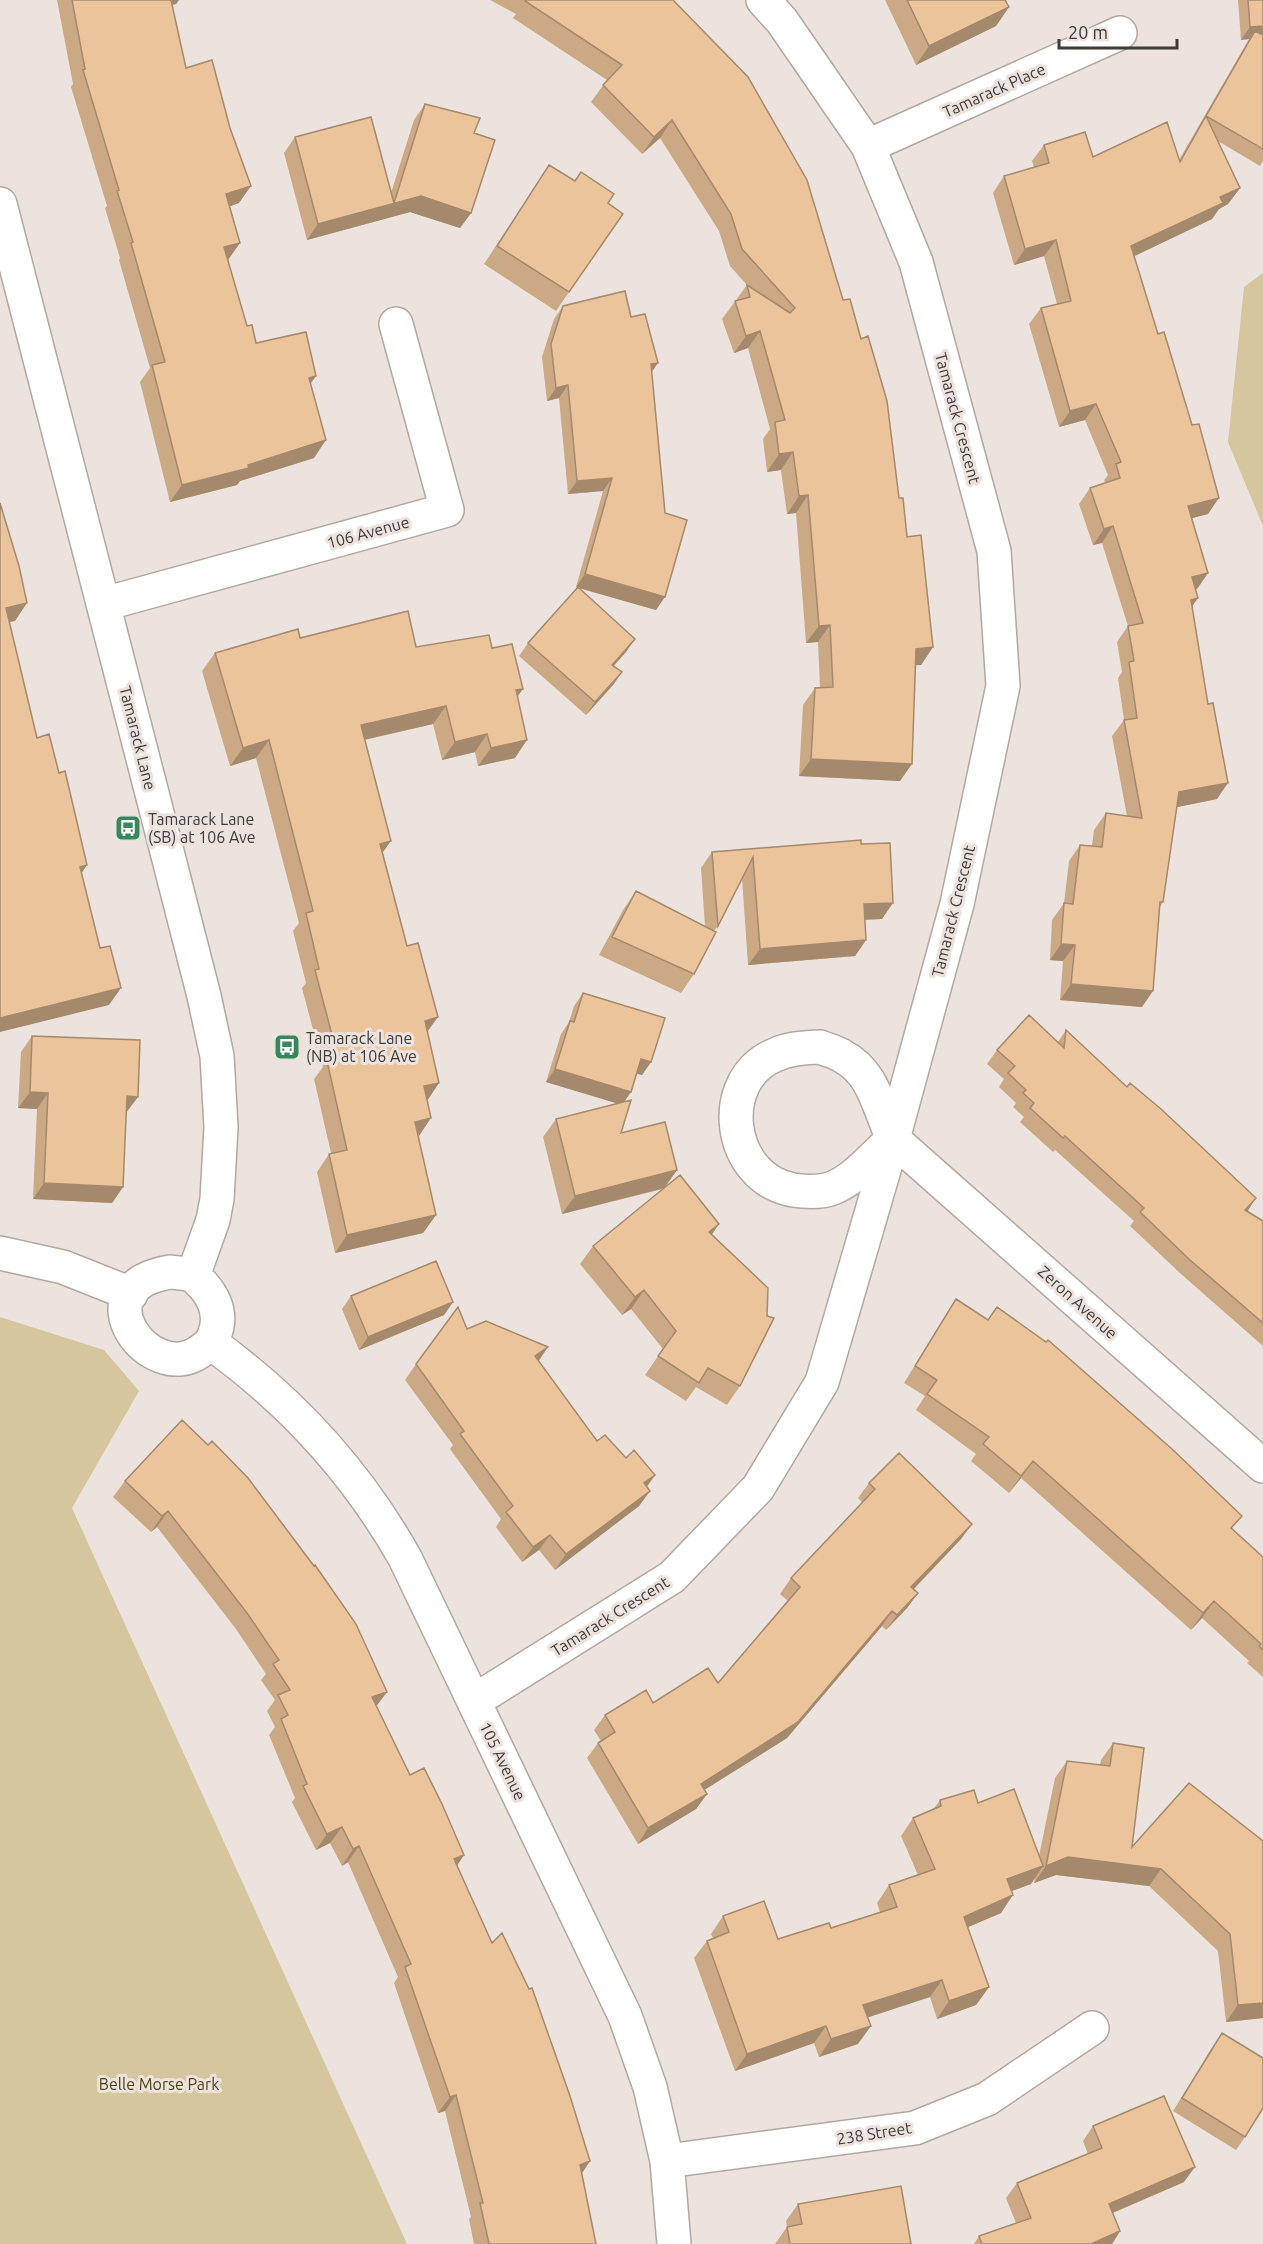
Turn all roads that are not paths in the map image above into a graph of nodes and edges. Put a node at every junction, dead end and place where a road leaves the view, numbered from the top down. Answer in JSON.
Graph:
{"nodes":[{"id":1,"x":763,"y":0,"type":"edge"},
{"id":2,"x":1120,"y":33,"type":"dead end"},
{"id":3,"x":868,"y":146,"type":"junction"},
{"id":4,"x":0,"y":204,"type":"edge"},
{"id":5,"x":396,"y":324,"type":"dead end"},
{"id":6,"x":104,"y":604,"type":"junction"},
{"id":7,"x":893,"y":1139,"type":"junction"},
{"id":8,"x":0,"y":1253,"type":"edge"},
{"id":9,"x":193,"y":1276,"type":"junction"},
{"id":10,"x":131,"y":1294,"type":"junction"},
{"id":11,"x":211,"y":1343,"type":"junction"},
{"id":12,"x":1263,"y":1466,"type":"edge"},
{"id":13,"x":474,"y":1701,"type":"junction"},
{"id":14,"x":1092,"y":2028,"type":"dead end"},
{"id":15,"x":667,"y":2161,"type":"junction"},
{"id":16,"x":674,"y":2244,"type":"edge"}],
"edges":[{"from":1,"to":3,"type":"street","name":"Tamarack Crescent"},
{"from":2,"to":3,"type":"street","name":"Tamarack Place"},
{"from":3,"to":7,"type":"street","name":"Tamarack Crescent"},
{"from":4,"to":6,"type":"street","name":"Tamarack Lane"},
{"from":5,"to":6,"type":"street","name":"106 Avenue"},
{"from":6,"to":9,"type":"street","name":"Tamarack Lane"},
{"from":7,"to":7,"type":"street"},
{"from":7,"to":12,"type":"street","name":"Zeron Avenue"},
{"from":7,"to":13,"type":"street","name":"Tamarack Crescent"},
{"from":8,"to":10,"type":"street"},
{"from":9,"to":10,"type":"street"},
{"from":9,"to":11,"type":"street"},
{"from":10,"to":11,"type":"street"},
{"from":11,"to":13,"type":"street","name":"105 Avenue"},
{"from":13,"to":15,"type":"street","name":"105 Avenue"},
{"from":14,"to":15,"type":"street","name":"238 Street"},
{"from":15,"to":16,"type":"street","name":"105 Avenue"}]}
